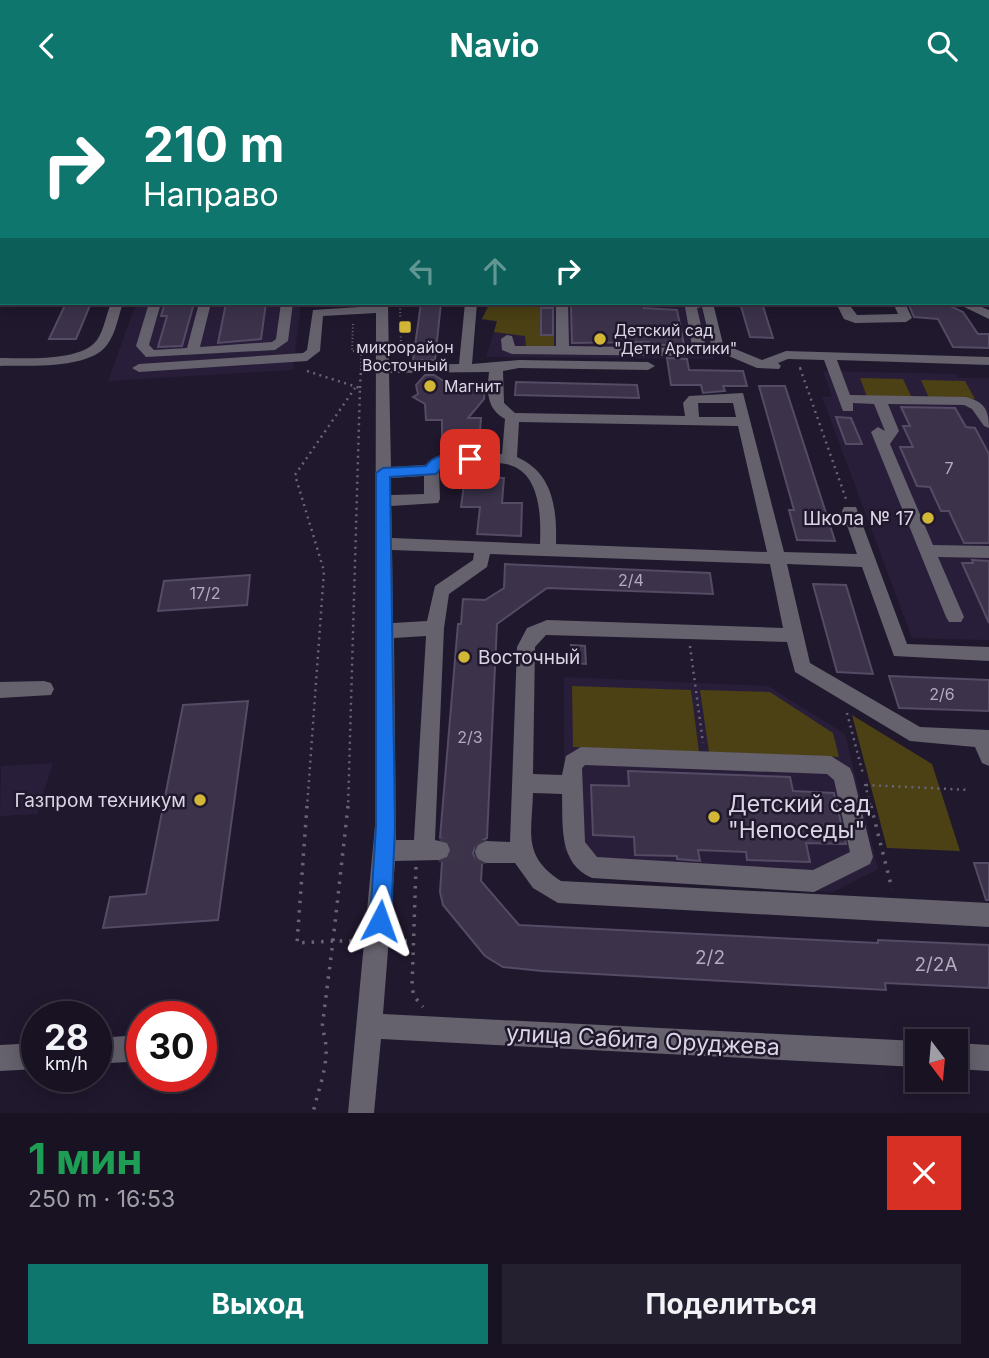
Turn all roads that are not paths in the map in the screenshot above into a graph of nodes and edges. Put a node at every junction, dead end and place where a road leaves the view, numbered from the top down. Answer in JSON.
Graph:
{"nodes":[{"id":1,"x":116,"y":305,"type":"edge"},
{"id":2,"x":154,"y":305,"type":"edge"},
{"id":3,"x":204,"y":305,"type":"edge"},
{"id":4,"x":471,"y":305,"type":"edge"},
{"id":5,"x":562,"y":305,"type":"edge"},
{"id":6,"x":690,"y":305,"type":"edge"},
{"id":7,"x":707,"y":305,"type":"edge"},
{"id":8,"x":843,"y":305,"type":"edge"},
{"id":9,"x":900,"y":305,"type":"edge"},
{"id":10,"x":967,"y":305,"type":"edge"},
{"id":11,"x":382,"y":306,"type":"edge"},
{"id":12,"x":286,"y":308,"type":"edge"},
{"id":13,"x":317,"y":313,"type":"junction"},
{"id":14,"x":989,"y":315,"type":"edge"},
{"id":15,"x":507,"y":339,"type":"dead end"},
{"id":16,"x":563,"y":350,"type":"junction"},
{"id":17,"x":610,"y":351,"type":"junction"},
{"id":18,"x":192,"y":352,"type":"junction"},
{"id":19,"x":989,"y":361,"type":"edge"},
{"id":20,"x":0,"y":362,"type":"edge"},
{"id":21,"x":831,"y":362,"type":"junction"},
{"id":22,"x":146,"y":363,"type":"junction"},
{"id":23,"x":762,"y":365,"type":"junction"},
{"id":24,"x":611,"y":366,"type":"junction"},
{"id":25,"x":648,"y":366,"type":"dead end"},
{"id":26,"x":466,"y":368,"type":"junction"},
{"id":27,"x":496,"y":368,"type":"junction"},
{"id":28,"x":382,"y":369,"type":"junction"},
{"id":29,"x":879,"y":400,"type":"junction"},
{"id":30,"x":512,"y":417,"type":"junction"},
{"id":31,"x":693,"y":421,"type":"junction"},
{"id":32,"x":744,"y":422,"type":"junction"},
{"id":33,"x":989,"y":423,"type":"edge"},
{"id":34,"x":509,"y":459,"type":"junction"},
{"id":35,"x":431,"y":470,"type":"junction"},
{"id":36,"x":383,"y":473,"type":"junction"},
{"id":37,"x":383,"y":501,"type":"junction"},
{"id":38,"x":850,"y":511,"type":"road end"},
{"id":39,"x":383,"y":544,"type":"junction"},
{"id":40,"x":483,"y":547,"type":"junction"},
{"id":41,"x":548,"y":548,"type":"junction"},
{"id":42,"x":928,"y":551,"type":"junction"},
{"id":43,"x":989,"y":552,"type":"edge"},
{"id":44,"x":777,"y":558,"type":"junction"},
{"id":45,"x":868,"y":561,"type":"junction"},
{"id":46,"x":956,"y":617,"type":"dead end"},
{"id":47,"x":435,"y":628,"type":"junction"},
{"id":48,"x":383,"y":631,"type":"junction"},
{"id":49,"x":794,"y":635,"type":"junction"},
{"id":50,"x":989,"y":654,"type":"edge"},
{"id":51,"x":44,"y":689,"type":"dead end"},
{"id":52,"x":0,"y":690,"type":"edge"},
{"id":53,"x":987,"y":745,"type":"edge"},
{"id":54,"x":523,"y":783,"type":"junction"},
{"id":55,"x":572,"y":785,"type":"junction"},
{"id":56,"x":385,"y":851,"type":"junction"},
{"id":57,"x":486,"y":852,"type":"tunnel mouth"},
{"id":58,"x":521,"y":853,"type":"junction"},
{"id":59,"x":718,"y":876,"type":"junction"},
{"id":60,"x":720,"y":900,"type":"junction"},
{"id":61,"x":989,"y":915,"type":"edge"},
{"id":62,"x":370,"y":1026,"type":"junction"},
{"id":63,"x":905,"y":1043,"type":"edge"},
{"id":64,"x":968,"y":1049,"type":"edge"},
{"id":65,"x":21,"y":1057,"type":"edge"},
{"id":66,"x":989,"y":1058,"type":"edge"},
{"id":67,"x":0,"y":1059,"type":"edge"},
{"id":68,"x":361,"y":1113,"type":"edge"}],
"edges":[{"from":1,"to":20,"type":"street"},
{"from":2,"to":22,"type":"street"},
{"from":3,"to":18,"type":"street"},
{"from":4,"to":26,"type":"street"},
{"from":5,"to":16,"type":"street"},
{"from":6,"to":17,"type":"street"},
{"from":7,"to":23,"type":"street"},
{"from":8,"to":9,"type":"street"},
{"from":10,"to":14,"type":"street"},
{"from":11,"to":13,"type":"street"},
{"from":11,"to":28,"type":"street"},
{"from":12,"to":13,"type":"street"},
{"from":12,"to":18,"type":"street"},
{"from":13,"to":22,"type":"street"},
{"from":15,"to":16,"type":"street"},
{"from":16,"to":17,"type":"street"},
{"from":17,"to":24,"type":"street"},
{"from":18,"to":22,"type":"street"},
{"from":19,"to":21,"type":"street"},
{"from":21,"to":23,"type":"street"},
{"from":21,"to":23,"type":"street"},
{"from":21,"to":29,"type":"street"},
{"from":24,"to":25,"type":"street"},
{"from":24,"to":27,"type":"street"},
{"from":26,"to":27,"type":"street"},
{"from":26,"to":28,"type":"street"},
{"from":27,"to":30,"type":"street"},
{"from":28,"to":36,"type":"street"},
{"from":29,"to":33,"type":"street"},
{"from":29,"to":42,"type":"street"},
{"from":30,"to":31,"type":"street"},
{"from":30,"to":34,"type":"street"},
{"from":31,"to":32,"type":"street"},
{"from":31,"to":32,"type":"street"},
{"from":32,"to":44,"type":"street"},
{"from":34,"to":35,"type":"street"},
{"from":34,"to":41,"type":"street"},
{"from":35,"to":36,"type":"street"},
{"from":35,"to":37,"type":"street"},
{"from":36,"to":37,"type":"street"},
{"from":37,"to":39,"type":"street"},
{"from":38,"to":45,"type":"street"},
{"from":39,"to":40,"type":"street"},
{"from":39,"to":48,"type":"street"},
{"from":40,"to":41,"type":"street"},
{"from":40,"to":47,"type":"street"},
{"from":41,"to":44,"type":"street"},
{"from":42,"to":43,"type":"street"},
{"from":42,"to":46,"type":"street"},
{"from":44,"to":45,"type":"street"},
{"from":44,"to":49,"type":"street"},
{"from":45,"to":50,"type":"street"},
{"from":47,"to":48,"type":"street"},
{"from":47,"to":56,"type":"street"},
{"from":48,"to":56,"type":"street"},
{"from":49,"to":53,"type":"street"},
{"from":49,"to":54,"type":"street"},
{"from":51,"to":52,"type":"street"},
{"from":54,"to":55,"type":"street"},
{"from":54,"to":58,"type":"street"},
{"from":55,"to":59,"type":"street"},
{"from":55,"to":59,"type":"street"},
{"from":56,"to":62,"type":"street"},
{"from":57,"to":58,"type":"street"},
{"from":58,"to":60,"type":"street"},
{"from":59,"to":60,"type":"street"},
{"from":60,"to":61,"type":"street"},
{"from":62,"to":63,"type":"street","name":"улица Сабита Оруджева"},
{"from":62,"to":68,"type":"street"},
{"from":64,"to":66,"type":"street"},
{"from":65,"to":67,"type":"street"}]}
